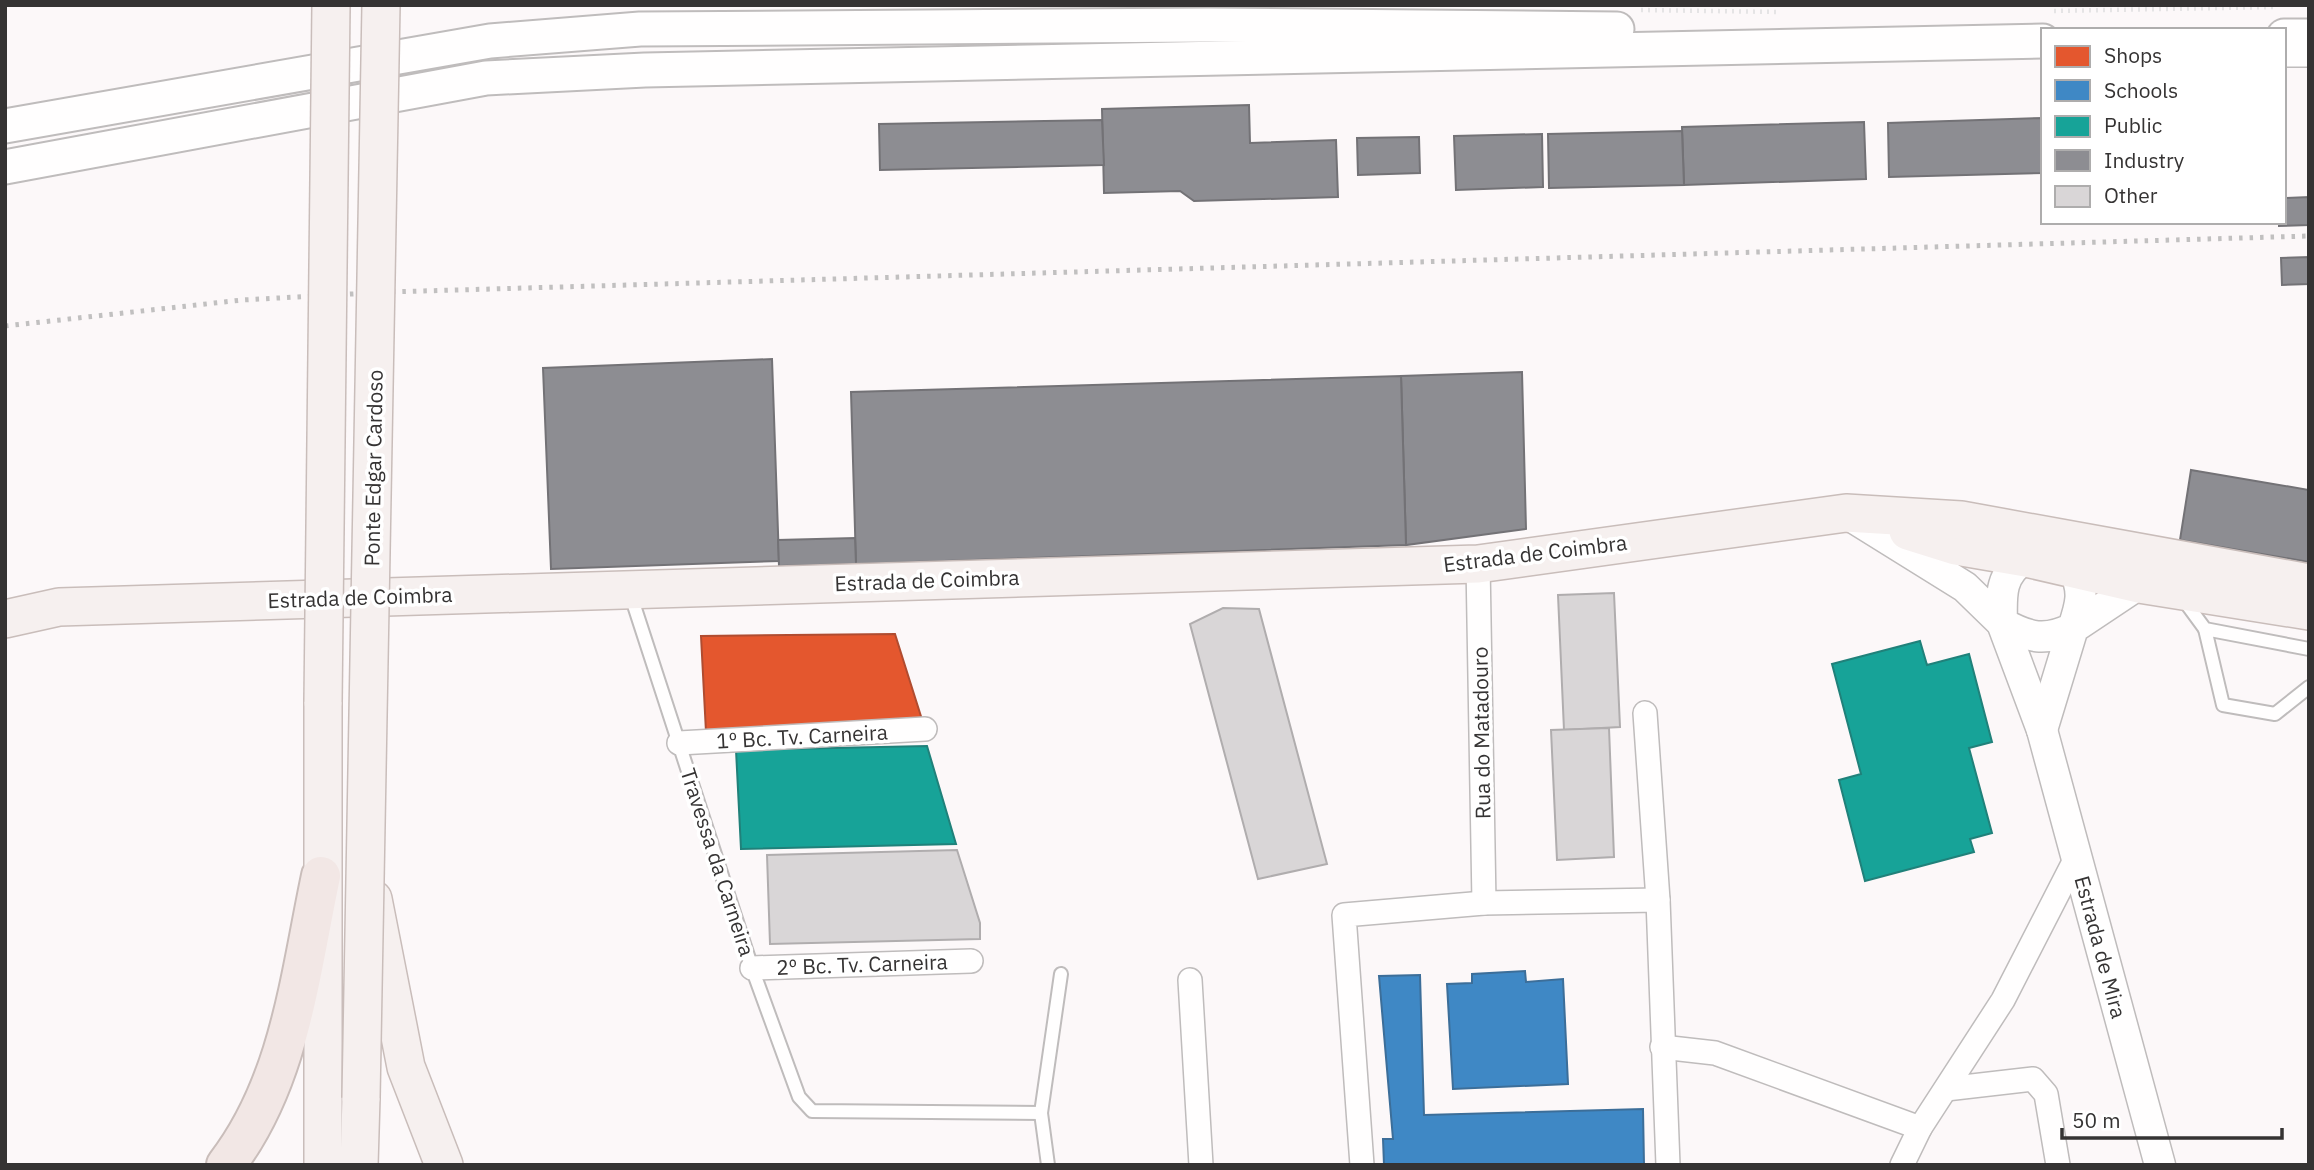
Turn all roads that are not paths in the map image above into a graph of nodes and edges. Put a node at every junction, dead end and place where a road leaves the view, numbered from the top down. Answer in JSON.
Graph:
{"nodes":[{"id":1,"x":331,"y":5,"type":"edge"},
{"id":2,"x":381,"y":5,"type":"edge"},
{"id":3,"x":2284,"y":21,"type":"edge"},
{"id":4,"x":2041,"y":29,"type":"edge"},
{"id":5,"x":2041,"y":29,"type":"edge"},
{"id":6,"x":2309,"y":36,"type":"edge"},
{"id":7,"x":2286,"y":55,"type":"edge"},
{"id":8,"x":2309,"y":55,"type":"edge"},
{"id":9,"x":5,"y":126,"type":"edge"},
{"id":10,"x":5,"y":167,"type":"edge"},
{"id":11,"x":1846,"y":513,"type":"junction"},
{"id":12,"x":2066,"y":553,"type":"junction"},
{"id":13,"x":2025,"y":558,"type":"junction"},
{"id":14,"x":1478,"y":564,"type":"junction"},
{"id":15,"x":2309,"y":583,"type":"edge"},
{"id":16,"x":2139,"y":584,"type":"junction"},
{"id":17,"x":2175,"y":588,"type":"junction"},
{"id":18,"x":629,"y":589,"type":"junction"},
{"id":19,"x":2309,"y":611,"type":"edge"},
{"id":20,"x":5,"y":619,"type":"edge"},
{"id":21,"x":2002,"y":623,"type":"junction"},
{"id":22,"x":2073,"y":628,"type":"junction"},
{"id":23,"x":2205,"y":629,"type":"junction"},
{"id":24,"x":2309,"y":649,"type":"edge"},
{"id":25,"x":2309,"y":687,"type":"edge"},
{"id":26,"x":1645,"y":713,"type":"dead end"},
{"id":27,"x":925,"y":729,"type":"dead end"},
{"id":28,"x":2042,"y":730,"type":"junction"},
{"id":29,"x":679,"y":743,"type":"junction"},
{"id":30,"x":2077,"y":856,"type":"junction"},
{"id":31,"x":367,"y":870,"type":"junction"},
{"id":32,"x":321,"y":876,"type":"junction"},
{"id":33,"x":1658,"y":900,"type":"junction"},
{"id":34,"x":1484,"y":902,"type":"junction"},
{"id":35,"x":971,"y":961,"type":"dead end"},
{"id":36,"x":752,"y":968,"type":"junction"},
{"id":37,"x":1061,"y":974,"type":"dead end"},
{"id":38,"x":1190,"y":980,"type":"dead end"},
{"id":39,"x":1662,"y":1047,"type":"junction"},
{"id":40,"x":1946,"y":1089,"type":"junction"},
{"id":41,"x":1041,"y":1113,"type":"junction"},
{"id":42,"x":1920,"y":1129,"type":"junction"},
{"id":43,"x":439,"y":1154,"type":"edge"},
{"id":44,"x":227,"y":1164,"type":"edge"},
{"id":45,"x":323,"y":1165,"type":"edge"},
{"id":46,"x":359,"y":1165,"type":"edge"},
{"id":47,"x":1048,"y":1165,"type":"edge"},
{"id":48,"x":1200,"y":1165,"type":"edge"},
{"id":49,"x":1362,"y":1165,"type":"edge"},
{"id":50,"x":1668,"y":1165,"type":"edge"},
{"id":51,"x":1902,"y":1165,"type":"edge"},
{"id":52,"x":2058,"y":1165,"type":"edge"},
{"id":53,"x":2160,"y":1165,"type":"edge"}],
"edges":[{"from":1,"to":32,"type":"main road","bridge":true},
{"from":2,"to":31,"type":"main road","name":"Ponte Edgar Cardoso","bridge":true},
{"from":3,"to":6,"type":"main road"},
{"from":4,"to":9,"type":"main road"},
{"from":5,"to":10,"type":"main road"},
{"from":7,"to":8,"type":"street"},
{"from":11,"to":12,"type":"main road"},
{"from":11,"to":13,"type":"main road"},
{"from":11,"to":14,"type":"main road","name":"Estrada de Coimbra"},
{"from":11,"to":21,"type":"street"},
{"from":12,"to":13,"type":"main road"},
{"from":12,"to":15,"type":"main road"},
{"from":12,"to":16,"type":"main road"},
{"from":12,"to":22,"type":"street"},
{"from":13,"to":21,"type":"street"},
{"from":14,"to":18,"type":"main road","name":"Estrada de Coimbra"},
{"from":14,"to":34,"type":"street","name":"Rua do Matadouro"},
{"from":16,"to":17,"type":"main road"},
{"from":16,"to":22,"type":"street"},
{"from":17,"to":19,"type":"main road"},
{"from":17,"to":23,"type":"lane"},
{"from":18,"to":20,"type":"main road","name":"Estrada de Coimbra"},
{"from":18,"to":29,"type":"lane","name":"Travessa da Carneira"},
{"from":21,"to":22,"type":"street"},
{"from":21,"to":28,"type":"street","name":"Estrada de Mira"},
{"from":22,"to":28,"type":"street"},
{"from":23,"to":24,"type":"lane"},
{"from":23,"to":25,"type":"lane"},
{"from":26,"to":33,"type":"street"},
{"from":27,"to":29,"type":"street","name":"1º Bc. Tv. Carneira"},
{"from":28,"to":30,"type":"street","name":"Estrada de Mira"},
{"from":29,"to":36,"type":"lane","name":"Travessa da Carneira"},
{"from":30,"to":40,"type":"street"},
{"from":30,"to":53,"type":"street","name":"Estrada de Mira"},
{"from":31,"to":43,"type":"main road"},
{"from":31,"to":46,"type":"main road","name":"Ponte Edgar Cardoso","bridge":true},
{"from":32,"to":44,"type":"highway"},
{"from":32,"to":45,"type":"main road"},
{"from":33,"to":34,"type":"street"},
{"from":33,"to":39,"type":"street"},
{"from":34,"to":49,"type":"street"},
{"from":35,"to":36,"type":"street","name":"2º Bc. Tv. Carneira"},
{"from":36,"to":41,"type":"lane","name":"Travessa da Carneira"},
{"from":37,"to":41,"type":"lane"},
{"from":38,"to":48,"type":"street"},
{"from":39,"to":42,"type":"street"},
{"from":39,"to":50,"type":"street"},
{"from":40,"to":42,"type":"street"},
{"from":40,"to":52,"type":"street"},
{"from":41,"to":47,"type":"lane"},
{"from":42,"to":51,"type":"street"}]}
